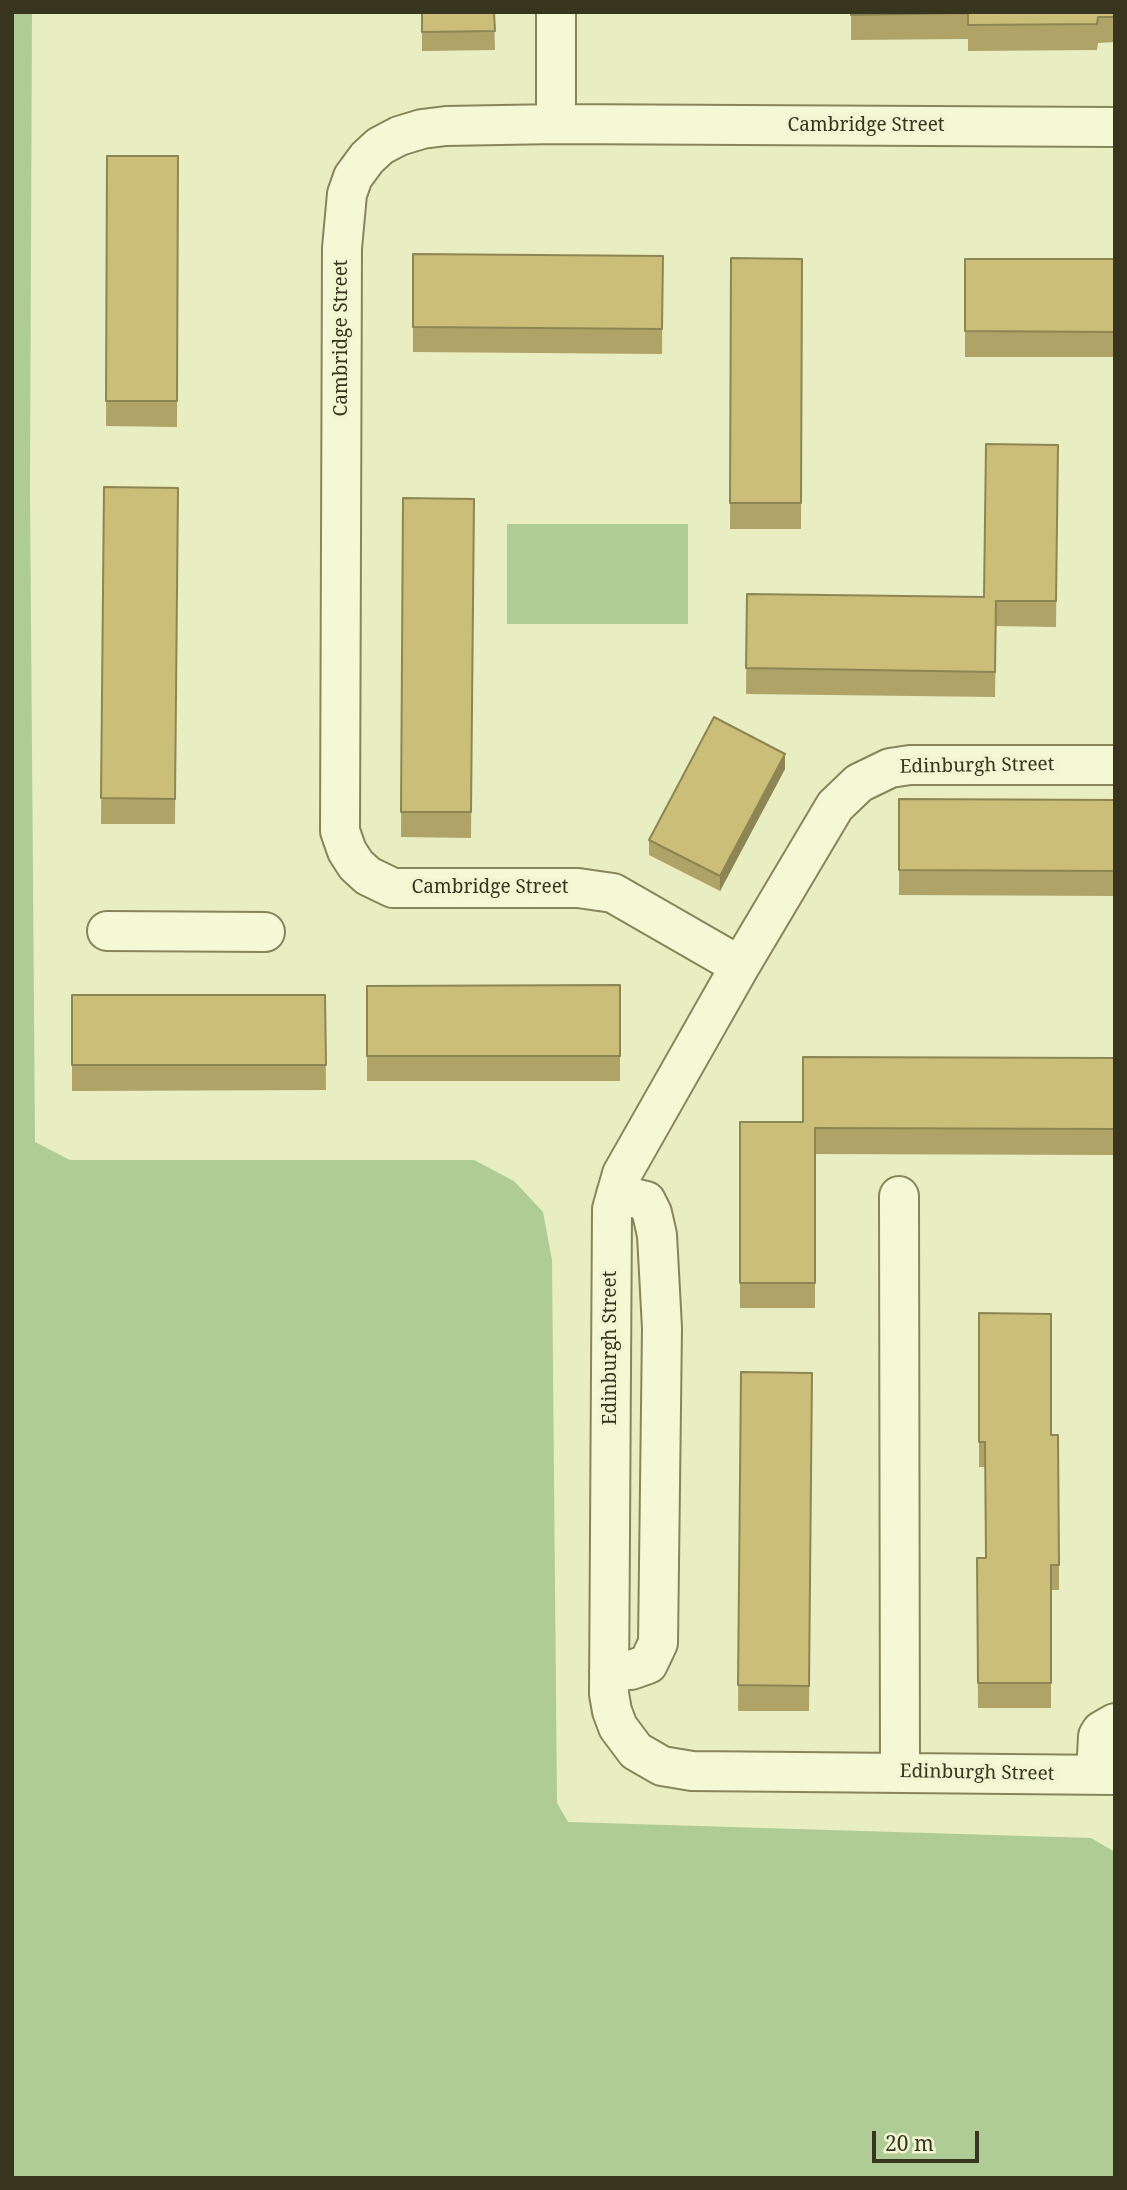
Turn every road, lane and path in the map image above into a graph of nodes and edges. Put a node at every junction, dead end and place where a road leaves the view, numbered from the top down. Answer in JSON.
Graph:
{"nodes":[{"id":1,"x":556,"y":12,"type":"edge"},
{"id":2,"x":555,"y":124,"type":"junction"},
{"id":3,"x":1115,"y":127,"type":"edge"},
{"id":4,"x":1115,"y":765,"type":"edge"},
{"id":5,"x":107,"y":931,"type":"dead end"},
{"id":6,"x":265,"y":932,"type":"dead end"},
{"id":7,"x":740,"y":966,"type":"junction"},
{"id":8,"x":616,"y":1194,"type":"junction"},
{"id":9,"x":899,"y":1196,"type":"dead end"},
{"id":10,"x":609,"y":1671,"type":"junction"},
{"id":11,"x":1115,"y":1723,"type":"edge"},
{"id":12,"x":900,"y":1773,"type":"junction"},
{"id":13,"x":1105,"y":1775,"type":"edge"}],
"edges":[{"from":1,"to":2,"type":"street"},
{"from":2,"to":3,"type":"street","name":"Cambridge Street"},
{"from":2,"to":7,"type":"street","name":"Cambridge Street"},
{"from":4,"to":7,"type":"street","name":"Edinburgh Street"},
{"from":5,"to":6,"type":"street"},
{"from":7,"to":8,"type":"street","name":"Edinburgh Street"},
{"from":8,"to":10,"type":"street","name":"Edinburgh Street"},
{"from":8,"to":10,"type":"street"},
{"from":9,"to":12,"type":"street"},
{"from":10,"to":12,"type":"street","name":"Edinburgh Street"},
{"from":11,"to":13,"type":"street"},
{"from":12,"to":13,"type":"street","name":"Edinburgh Street"}]}
